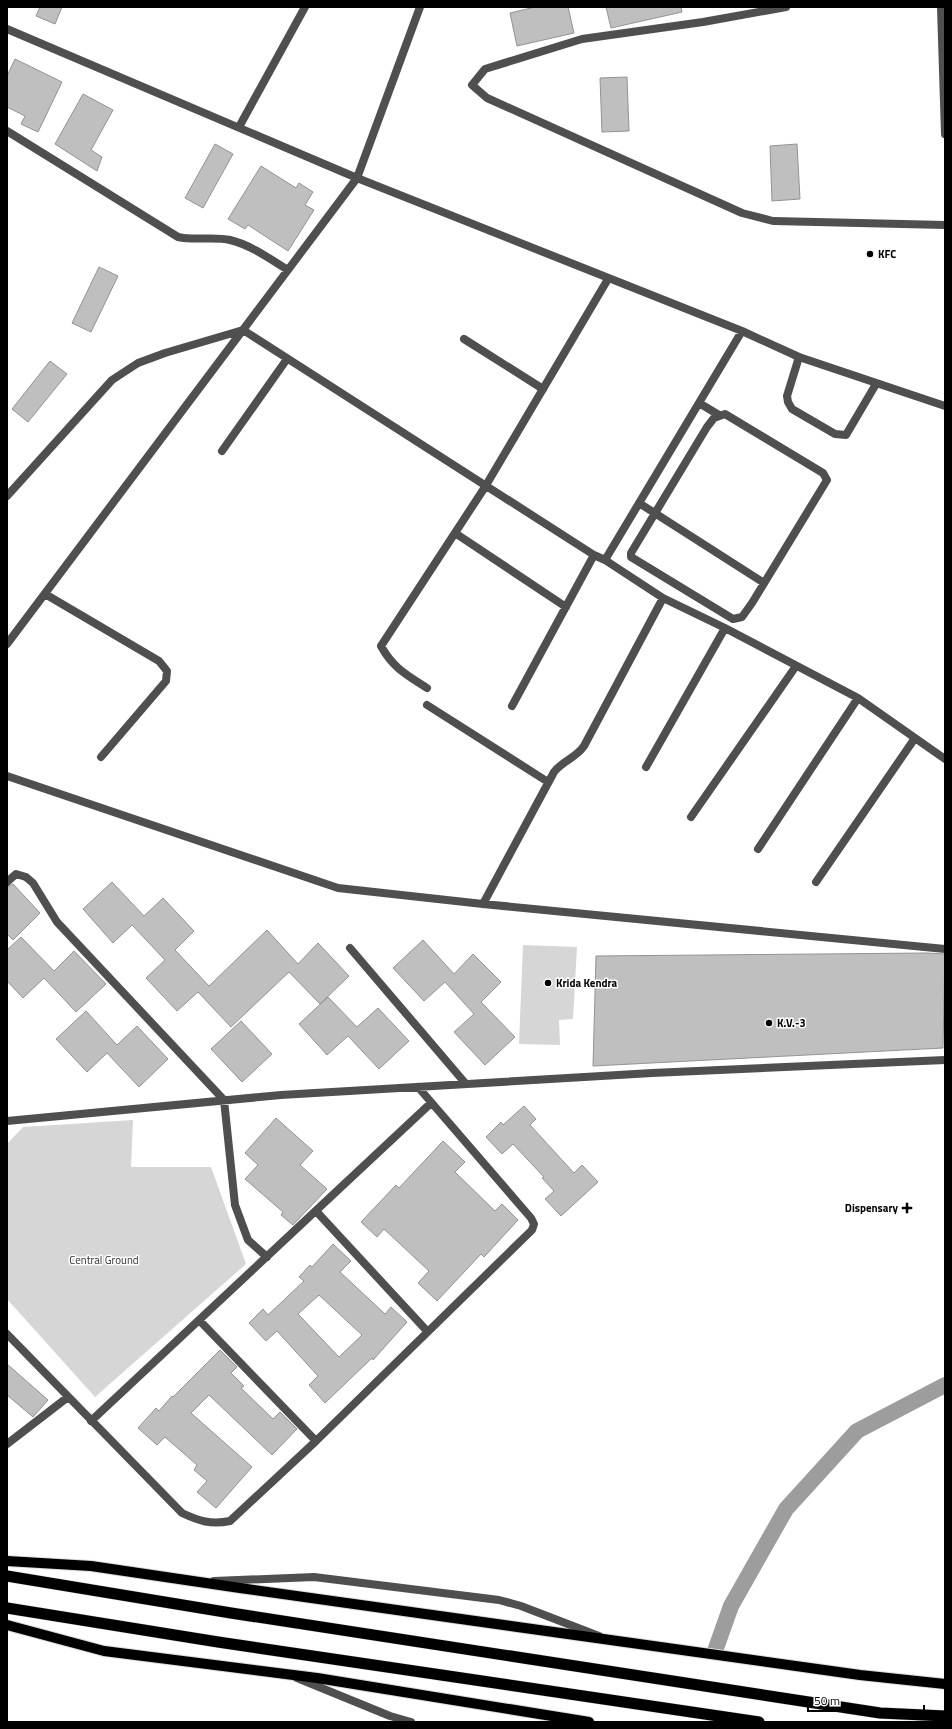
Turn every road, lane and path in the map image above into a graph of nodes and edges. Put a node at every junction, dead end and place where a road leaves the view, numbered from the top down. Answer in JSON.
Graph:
{"nodes":[{"id":1,"x":305,"y":7,"type":"edge"},
{"id":2,"x":420,"y":7,"type":"edge"},
{"id":3,"x":786,"y":7,"type":"edge"},
{"id":4,"x":941,"y":7,"type":"edge"},
{"id":5,"x":7,"y":29,"type":"edge"},
{"id":6,"x":239,"y":127,"type":"junction"},
{"id":7,"x":7,"y":131,"type":"edge"},
{"id":8,"x":945,"y":134,"type":"edge"},
{"id":9,"x":357,"y":178,"type":"junction"},
{"id":10,"x":945,"y":225,"type":"edge"},
{"id":11,"x":288,"y":270,"type":"junction"},
{"id":12,"x":608,"y":279,"type":"junction"},
{"id":13,"x":243,"y":330,"type":"junction"},
{"id":14,"x":742,"y":331,"type":"junction"},
{"id":15,"x":464,"y":339,"type":"dead end"},
{"id":16,"x":800,"y":357,"type":"junction"},
{"id":17,"x":287,"y":359,"type":"junction"},
{"id":18,"x":876,"y":384,"type":"junction"},
{"id":19,"x":543,"y":389,"type":"junction"},
{"id":20,"x":699,"y":403,"type":"junction"},
{"id":21,"x":945,"y":406,"type":"edge"},
{"id":22,"x":719,"y":415,"type":"junction"},
{"id":23,"x":222,"y":451,"type":"dead end"},
{"id":24,"x":485,"y":487,"type":"junction"},
{"id":25,"x":7,"y":496,"type":"edge"},
{"id":26,"x":639,"y":503,"type":"junction"},
{"id":27,"x":654,"y":513,"type":"junction"},
{"id":28,"x":455,"y":533,"type":"junction"},
{"id":29,"x":594,"y":555,"type":"junction"},
{"id":30,"x":605,"y":560,"type":"junction"},
{"id":31,"x":764,"y":583,"type":"junction"},
{"id":32,"x":45,"y":594,"type":"junction"},
{"id":33,"x":663,"y":598,"type":"junction"},
{"id":34,"x":566,"y":607,"type":"junction"},
{"id":35,"x":725,"y":628,"type":"junction"},
{"id":36,"x":7,"y":644,"type":"edge"},
{"id":37,"x":796,"y":666,"type":"junction"},
{"id":38,"x":427,"y":688,"type":"dead end"},
{"id":39,"x":858,"y":698,"type":"junction"},
{"id":40,"x":427,"y":706,"type":"dead end"},
{"id":41,"x":512,"y":706,"type":"dead end"},
{"id":42,"x":915,"y":738,"type":"junction"},
{"id":43,"x":101,"y":757,"type":"dead end"},
{"id":44,"x":945,"y":759,"type":"edge"},
{"id":45,"x":646,"y":767,"type":"dead end"},
{"id":46,"x":7,"y":776,"type":"edge"},
{"id":47,"x":548,"y":782,"type":"junction"},
{"id":48,"x":691,"y":817,"type":"dead end"},
{"id":49,"x":758,"y":849,"type":"dead end"},
{"id":50,"x":7,"y":882,"type":"edge"},
{"id":51,"x":816,"y":882,"type":"dead end"},
{"id":52,"x":483,"y":904,"type":"junction"},
{"id":53,"x":350,"y":948,"type":"dead end"},
{"id":54,"x":945,"y":949,"type":"edge"},
{"id":55,"x":945,"y":1060,"type":"edge"},
{"id":56,"x":466,"y":1084,"type":"junction"},
{"id":57,"x":418,"y":1087,"type":"junction"},
{"id":58,"x":224,"y":1100,"type":"junction"},
{"id":59,"x":431,"y":1103,"type":"junction"},
{"id":60,"x":7,"y":1121,"type":"edge"},
{"id":61,"x":316,"y":1211,"type":"junction"},
{"id":62,"x":266,"y":1257,"type":"junction"},
{"id":63,"x":199,"y":1320,"type":"junction"},
{"id":64,"x":427,"y":1331,"type":"junction"},
{"id":65,"x":7,"y":1334,"type":"edge"},
{"id":66,"x":68,"y":1397,"type":"junction"},
{"id":67,"x":91,"y":1421,"type":"junction"},
{"id":68,"x":316,"y":1440,"type":"junction"},
{"id":69,"x":7,"y":1444,"type":"edge"},
{"id":70,"x":7,"y":1560,"type":"edge"},
{"id":71,"x":7,"y":1576,"type":"edge"},
{"id":72,"x":198,"y":1582,"type":"junction"},
{"id":73,"x":7,"y":1608,"type":"edge"},
{"id":74,"x":7,"y":1625,"type":"edge"},
{"id":75,"x":609,"y":1640,"type":"junction"},
{"id":76,"x":286,"y":1674,"type":"junction"},
{"id":77,"x":943,"y":1683,"type":"edge"},
{"id":78,"x":945,"y":1716,"type":"edge"},
{"id":79,"x":411,"y":1722,"type":"edge"},
{"id":80,"x":589,"y":1722,"type":"edge"},
{"id":81,"x":760,"y":1722,"type":"edge"}],
"edges":[{"from":1,"to":6,"type":"street"},
{"from":2,"to":9,"type":"street"},
{"from":3,"to":10,"type":"street"},
{"from":4,"to":8,"type":"street"},
{"from":5,"to":6,"type":"street"},
{"from":6,"to":9,"type":"street"},
{"from":7,"to":11,"type":"street"},
{"from":9,"to":11,"type":"street"},
{"from":9,"to":12,"type":"street"},
{"from":11,"to":13,"type":"street"},
{"from":12,"to":14,"type":"street"},
{"from":12,"to":19,"type":"street"},
{"from":13,"to":17,"type":"street"},
{"from":13,"to":25,"type":"street"},
{"from":13,"to":32,"type":"street"},
{"from":14,"to":16,"type":"street"},
{"from":14,"to":20,"type":"street"},
{"from":15,"to":19,"type":"street"},
{"from":16,"to":18,"type":"street"},
{"from":16,"to":18,"type":"street"},
{"from":17,"to":23,"type":"street"},
{"from":17,"to":24,"type":"street"},
{"from":18,"to":21,"type":"street"},
{"from":19,"to":24,"type":"street"},
{"from":20,"to":22,"type":"street"},
{"from":20,"to":26,"type":"street"},
{"from":22,"to":27,"type":"street"},
{"from":22,"to":31,"type":"street"},
{"from":24,"to":28,"type":"street"},
{"from":24,"to":29,"type":"street"},
{"from":26,"to":27,"type":"street"},
{"from":26,"to":30,"type":"street"},
{"from":27,"to":31,"type":"street"},
{"from":27,"to":31,"type":"street"},
{"from":28,"to":34,"type":"street"},
{"from":28,"to":38,"type":"street"},
{"from":29,"to":30,"type":"street"},
{"from":29,"to":34,"type":"street"},
{"from":30,"to":33,"type":"street"},
{"from":32,"to":36,"type":"street"},
{"from":32,"to":43,"type":"street"},
{"from":33,"to":35,"type":"street"},
{"from":33,"to":47,"type":"street"},
{"from":34,"to":41,"type":"street"},
{"from":35,"to":37,"type":"street"},
{"from":35,"to":45,"type":"street"},
{"from":37,"to":39,"type":"street"},
{"from":37,"to":48,"type":"street"},
{"from":39,"to":42,"type":"street"},
{"from":39,"to":49,"type":"street"},
{"from":40,"to":47,"type":"street"},
{"from":42,"to":44,"type":"street"},
{"from":42,"to":51,"type":"street"},
{"from":46,"to":52,"type":"street"},
{"from":47,"to":52,"type":"street"},
{"from":50,"to":58,"type":"street"},
{"from":52,"to":54,"type":"street"},
{"from":53,"to":56,"type":"street"},
{"from":55,"to":56,"type":"street"},
{"from":56,"to":57,"type":"street"},
{"from":57,"to":58,"type":"street"},
{"from":57,"to":59,"type":"street"},
{"from":58,"to":60,"type":"street"},
{"from":58,"to":62,"type":"street"},
{"from":59,"to":61,"type":"street"},
{"from":59,"to":64,"type":"street"},
{"from":61,"to":62,"type":"street"},
{"from":61,"to":64,"type":"street"},
{"from":62,"to":63,"type":"street"},
{"from":63,"to":67,"type":"street"},
{"from":63,"to":68,"type":"street"},
{"from":64,"to":68,"type":"street"},
{"from":65,"to":66,"type":"street"},
{"from":66,"to":67,"type":"street"},
{"from":66,"to":69,"type":"street"},
{"from":67,"to":68,"type":"street"},
{"from":70,"to":72,"type":"main road"},
{"from":71,"to":78,"type":"highway"},
{"from":72,"to":75,"type":"main road"},
{"from":72,"to":75,"type":"street"},
{"from":73,"to":81,"type":"highway"},
{"from":74,"to":76,"type":"main road"},
{"from":75,"to":77,"type":"main road"},
{"from":76,"to":79,"type":"street"},
{"from":76,"to":80,"type":"main road"}]}
